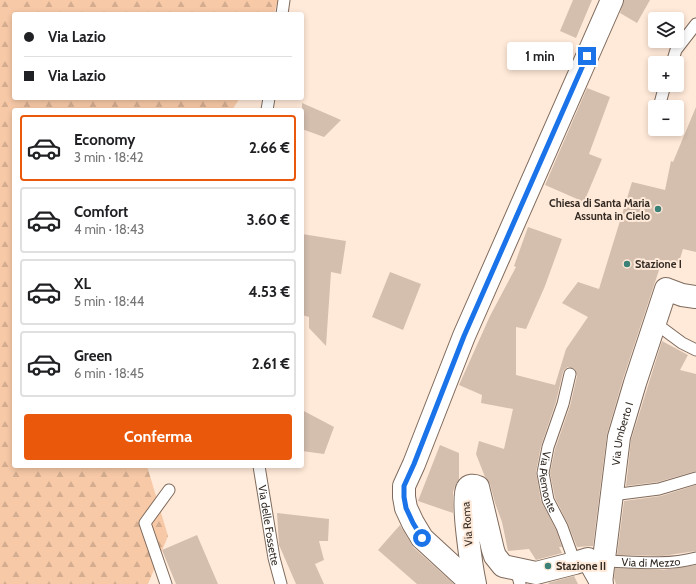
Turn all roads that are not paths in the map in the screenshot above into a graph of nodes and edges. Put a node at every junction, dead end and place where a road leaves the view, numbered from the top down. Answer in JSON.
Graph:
{"nodes":[{"id":1,"x":284,"y":0,"type":"edge"},
{"id":2,"x":612,"y":0,"type":"edge"},
{"id":3,"x":282,"y":12,"type":"edge"},
{"id":4,"x":696,"y":24,"type":"edge"},
{"id":5,"x":674,"y":56,"type":"edge"},
{"id":6,"x":696,"y":296,"type":"edge"},
{"id":7,"x":655,"y":323,"type":"junction"},
{"id":8,"x":696,"y":350,"type":"edge"},
{"id":9,"x":570,"y":374,"type":"dead end"},
{"id":10,"x":259,"y":468,"type":"edge"},
{"id":11,"x":696,"y":478,"type":"edge"},
{"id":12,"x":169,"y":490,"type":"dead end"},
{"id":13,"x":612,"y":496,"type":"junction"},
{"id":14,"x":696,"y":558,"type":"edge"},
{"id":15,"x":605,"y":561,"type":"junction"},
{"id":16,"x":575,"y":563,"type":"junction"},
{"id":17,"x":524,"y":575,"type":"edge"},
{"id":18,"x":602,"y":583,"type":"edge"},
{"id":19,"x":166,"y":584,"type":"edge"},
{"id":20,"x":281,"y":584,"type":"edge"},
{"id":21,"x":472,"y":584,"type":"edge"},
{"id":22,"x":475,"y":584,"type":"edge"}],
"edges":[{"from":1,"to":3,"type":"lane"},
{"from":2,"to":21,"type":"street"},
{"from":4,"to":5,"type":"lane"},
{"from":6,"to":7,"type":"street","name":"Via Umberto I"},
{"from":7,"to":8,"type":"lane"},
{"from":7,"to":13,"type":"street","name":"Via Umberto I"},
{"from":9,"to":16,"type":"lane","name":"Via Piemonte"},
{"from":10,"to":20,"type":"lane","name":"Via delle Fossette"},
{"from":11,"to":13,"type":"lane"},
{"from":12,"to":19,"type":"lane"},
{"from":13,"to":15,"type":"street","name":"Via Umberto I"},
{"from":14,"to":15,"type":"lane","name":"Via di Mezzo"},
{"from":15,"to":18,"type":"street","name":"Via Umberto I"},
{"from":16,"to":17,"type":"street"},
{"from":16,"to":18,"type":"street"},
{"from":17,"to":22,"type":"street","name":"Via Roma"}]}
